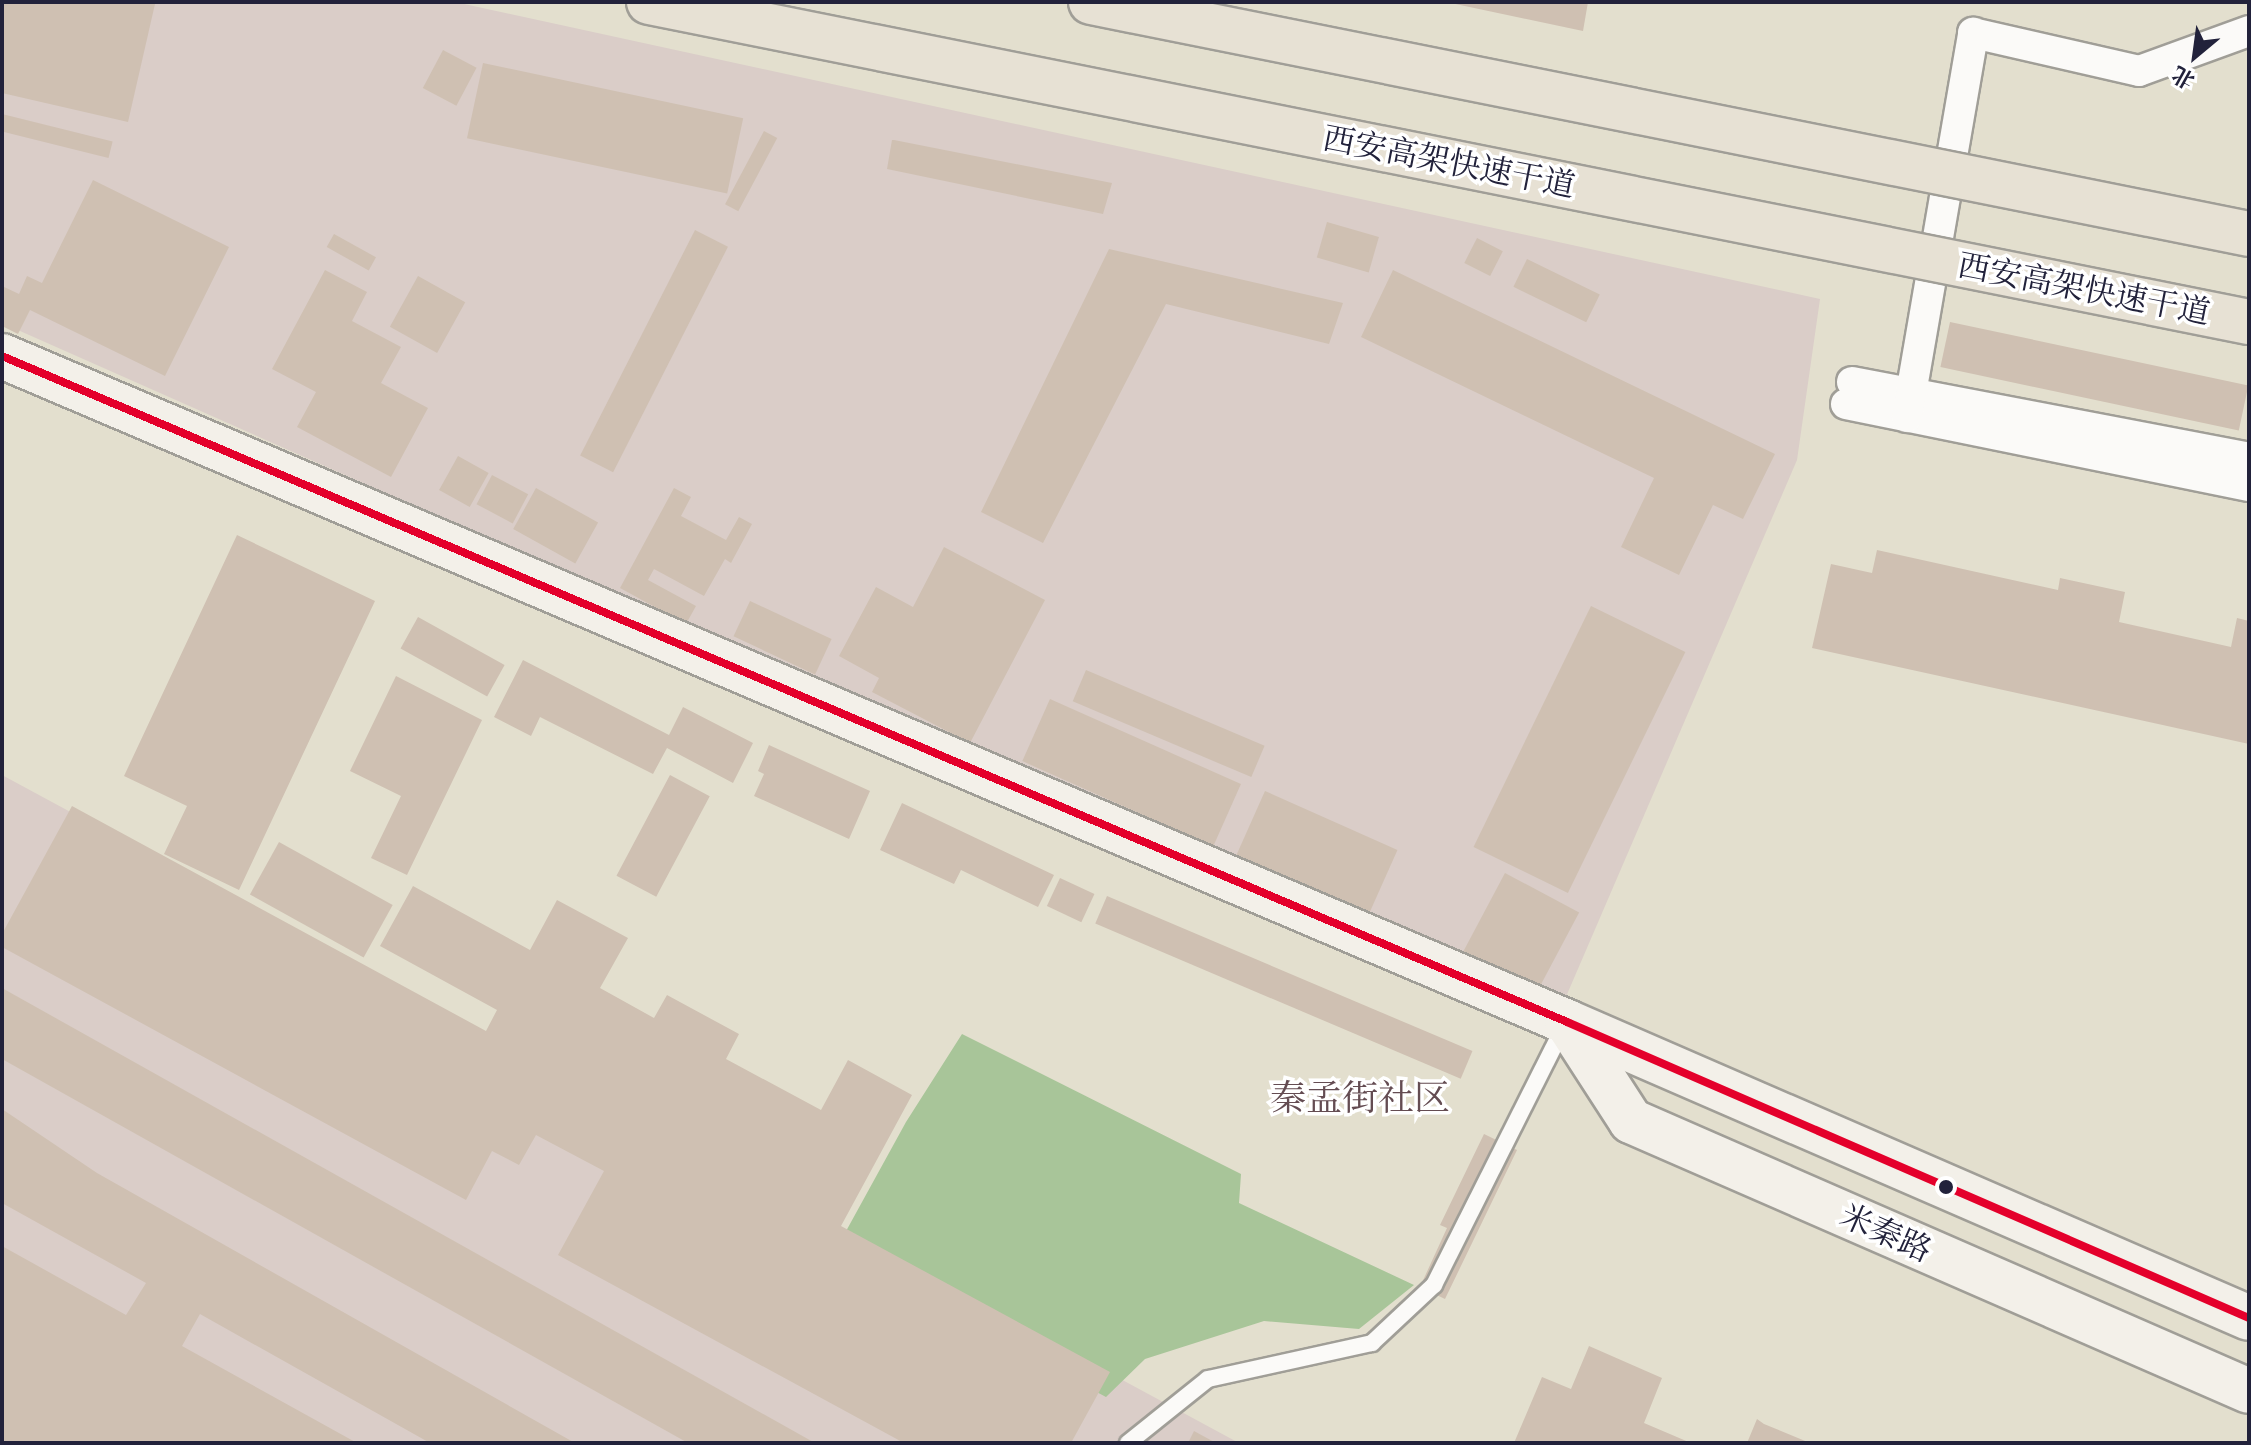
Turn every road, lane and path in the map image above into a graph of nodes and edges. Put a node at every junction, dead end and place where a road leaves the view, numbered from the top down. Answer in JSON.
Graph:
{"nodes":[{"id":1,"x":649,"y":2,"type":"edge"},
{"id":2,"x":1091,"y":2,"type":"edge"},
{"id":3,"x":2249,"y":31,"type":"edge"},
{"id":4,"x":2249,"y":234,"type":"edge"},
{"id":5,"x":2249,"y":322,"type":"edge"},
{"id":6,"x":2,"y":356,"type":"edge"},
{"id":7,"x":1849,"y":393,"type":"dead end"},
{"id":8,"x":1909,"y":405,"type":"junction"},
{"id":9,"x":2249,"y":458,"type":"edge"},
{"id":10,"x":2249,"y":486,"type":"edge"},
{"id":11,"x":1567,"y":1022,"type":"junction"},
{"id":12,"x":1922,"y":1176,"type":"junction"},
{"id":13,"x":1893,"y":1237,"type":"junction"},
{"id":14,"x":2249,"y":1318,"type":"edge"},
{"id":15,"x":2249,"y":1391,"type":"edge"},
{"id":16,"x":1128,"y":1443,"type":"edge"}],
"edges":[{"from":1,"to":5,"type":"highway","name":"西安高架快速干道","bridge":true},
{"from":2,"to":4,"type":"highway","bridge":true},
{"from":3,"to":8,"type":"street"},
{"from":6,"to":11,"type":"street","name":"米秦路"},
{"from":7,"to":8,"type":"street"},
{"from":8,"to":9,"type":"street"},
{"from":8,"to":10,"type":"street"},
{"from":11,"to":12,"type":"street","name":"米秦路"},
{"from":11,"to":13,"type":"street","name":"米秦路"},
{"from":11,"to":16,"type":"lane"},
{"from":12,"to":13,"type":"street"},
{"from":12,"to":14,"type":"street","name":"米秦路"},
{"from":13,"to":15,"type":"street","name":"米秦路"}]}
